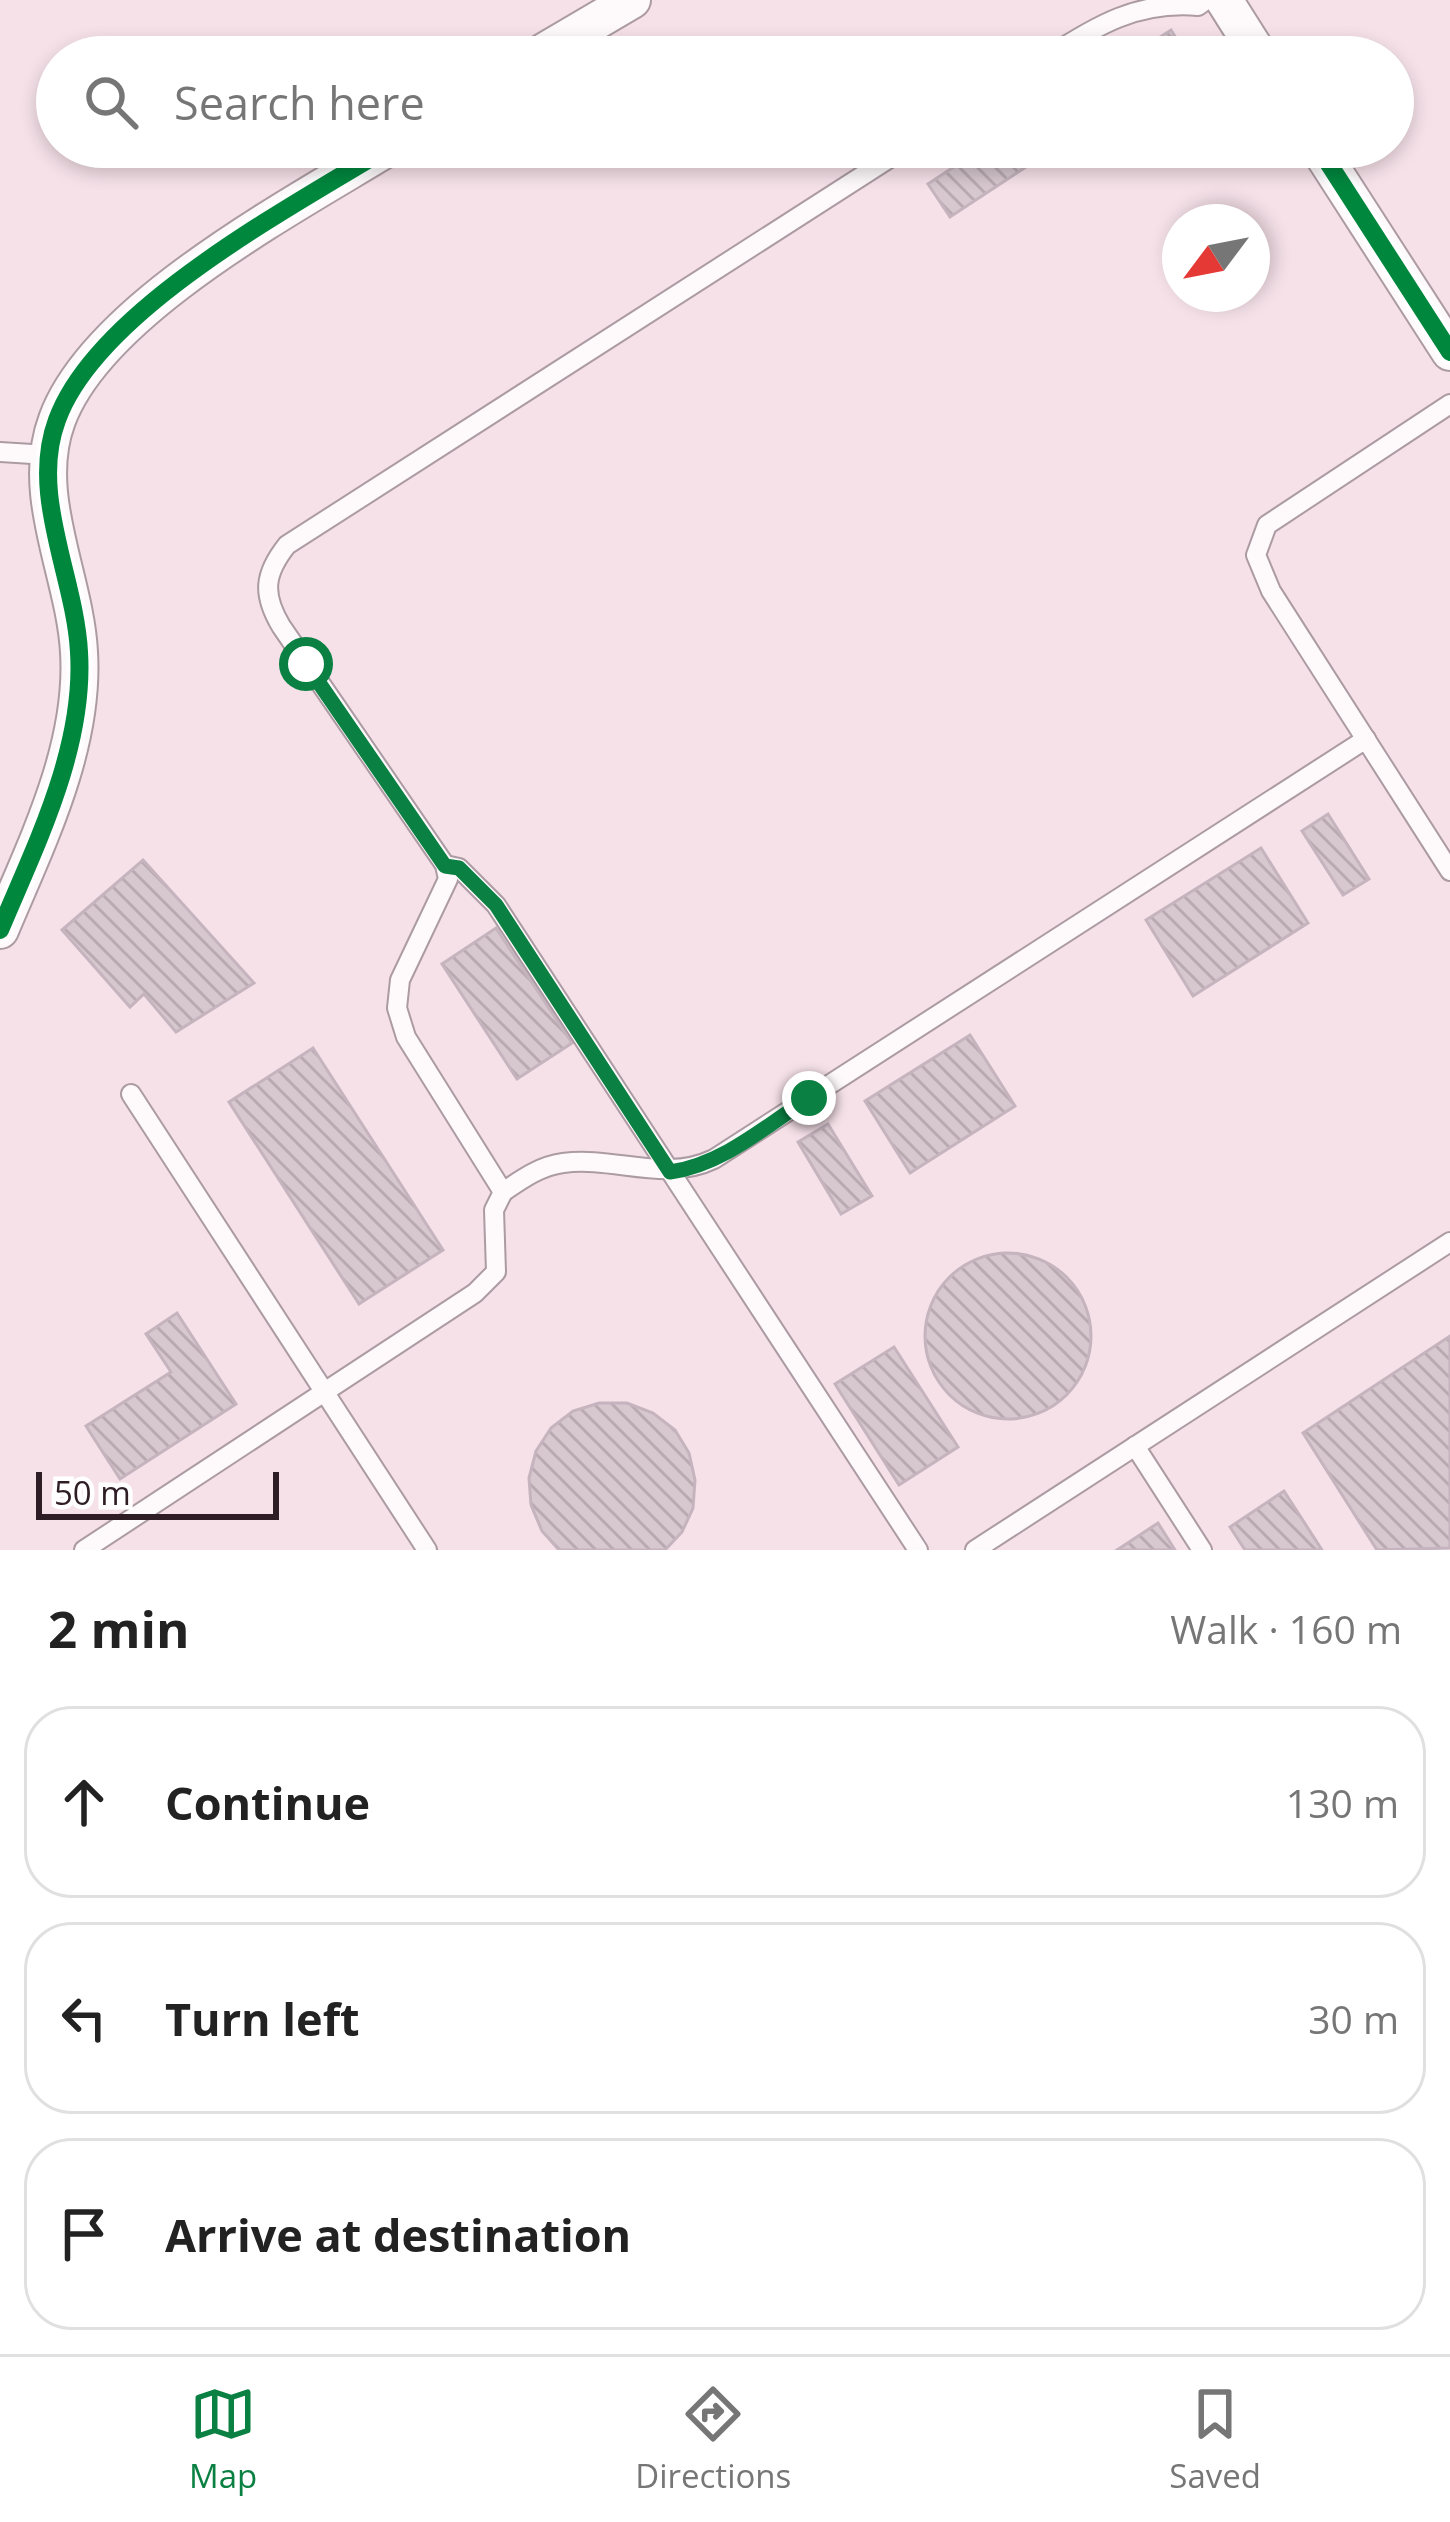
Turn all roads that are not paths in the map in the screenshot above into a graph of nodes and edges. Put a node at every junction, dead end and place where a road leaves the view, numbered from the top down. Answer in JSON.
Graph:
{"nodes":[{"id":1,"x":632,"y":0,"type":"edge"},
{"id":2,"x":1206,"y":0,"type":"edge"},
{"id":3,"x":1224,"y":0,"type":"edge"},
{"id":4,"x":571,"y":36,"type":"edge"},
{"id":5,"x":1080,"y":36,"type":"edge"},
{"id":6,"x":1247,"y":36,"type":"edge"},
{"id":7,"x":356,"y":168,"type":"edge"},
{"id":8,"x":875,"y":168,"type":"edge"},
{"id":9,"x":1332,"y":168,"type":"edge"},
{"id":10,"x":1450,"y":352,"type":"edge"},
{"id":11,"x":1450,"y":404,"type":"edge"},
{"id":12,"x":0,"y":452,"type":"edge"},
{"id":13,"x":48,"y":455,"type":"junction"},
{"id":14,"x":1366,"y":739,"type":"junction"},
{"id":15,"x":445,"y":866,"type":"junction"},
{"id":16,"x":1450,"y":871,"type":"edge"},
{"id":17,"x":0,"y":930,"type":"edge"},
{"id":18,"x":131,"y":1094,"type":"dead end"},
{"id":19,"x":670,"y":1172,"type":"junction"},
{"id":20,"x":503,"y":1192,"type":"junction"},
{"id":21,"x":1450,"y":1242,"type":"edge"},
{"id":22,"x":324,"y":1391,"type":"junction"},
{"id":23,"x":1135,"y":1446,"type":"junction"},
{"id":24,"x":84,"y":1550,"type":"edge"},
{"id":25,"x":427,"y":1550,"type":"edge"},
{"id":26,"x":918,"y":1550,"type":"edge"},
{"id":27,"x":975,"y":1550,"type":"edge"},
{"id":28,"x":1202,"y":1550,"type":"edge"}],
"edges":[{"from":1,"to":4,"type":"street"},
{"from":2,"to":5,"type":"lane"},
{"from":3,"to":6,"type":"street"},
{"from":7,"to":13,"type":"street"},
{"from":8,"to":15,"type":"lane"},
{"from":9,"to":10,"type":"street"},
{"from":11,"to":14,"type":"lane"},
{"from":12,"to":13,"type":"lane"},
{"from":13,"to":17,"type":"street"},
{"from":14,"to":16,"type":"lane"},
{"from":14,"to":19,"type":"lane"},
{"from":15,"to":19,"type":"lane"},
{"from":15,"to":20,"type":"lane"},
{"from":18,"to":22,"type":"lane"},
{"from":19,"to":20,"type":"lane"},
{"from":19,"to":26,"type":"lane"},
{"from":20,"to":22,"type":"lane"},
{"from":21,"to":23,"type":"lane"},
{"from":22,"to":24,"type":"lane"},
{"from":22,"to":25,"type":"lane"},
{"from":23,"to":27,"type":"lane"},
{"from":23,"to":28,"type":"lane"}]}
